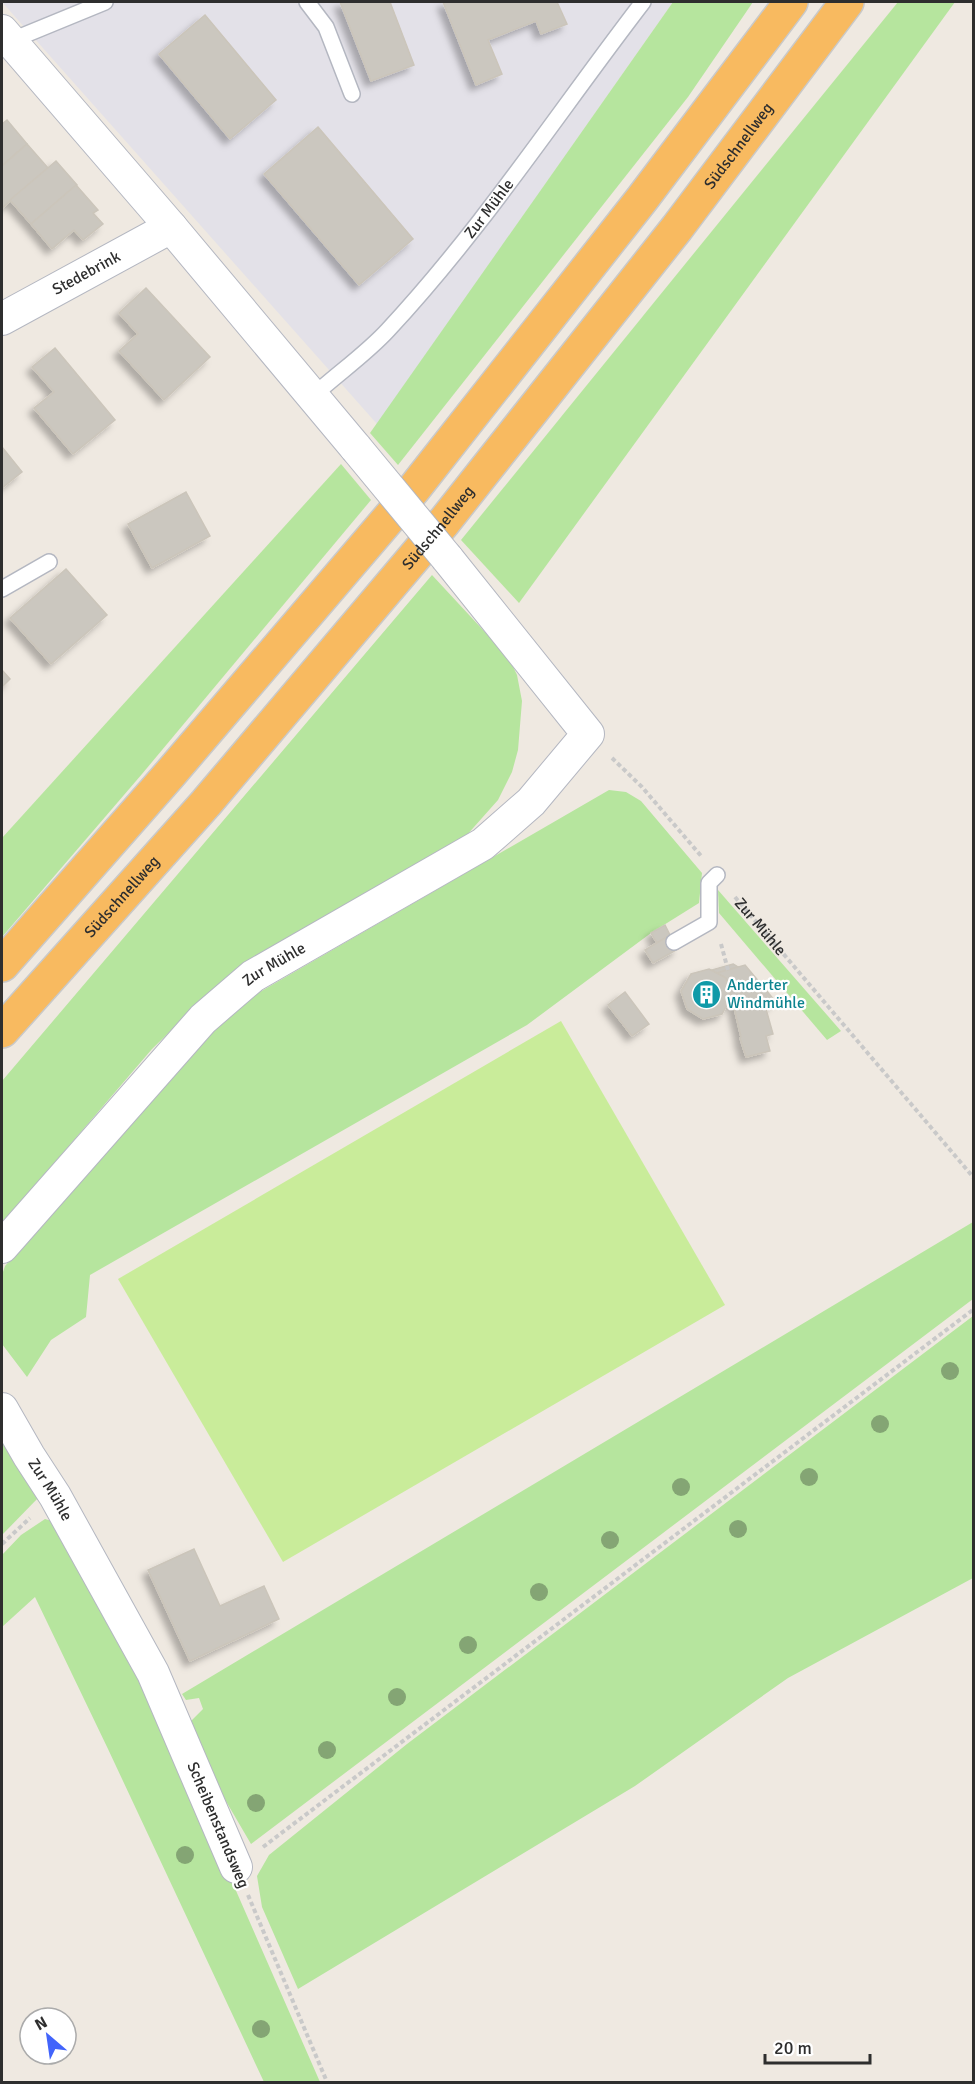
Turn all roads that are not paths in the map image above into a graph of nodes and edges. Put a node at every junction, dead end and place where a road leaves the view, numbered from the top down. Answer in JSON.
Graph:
{"nodes":[{"id":1,"x":105,"y":2,"type":"edge"},
{"id":2,"x":307,"y":2,"type":"edge"},
{"id":3,"x":643,"y":2,"type":"edge"},
{"id":4,"x":791,"y":2,"type":"edge"},
{"id":5,"x":847,"y":2,"type":"edge"},
{"id":6,"x":6,"y":36,"type":"edge"},
{"id":7,"x":352,"y":94,"type":"dead end"},
{"id":8,"x":171,"y":227,"type":"junction"},
{"id":9,"x":2,"y":320,"type":"edge"},
{"id":10,"x":313,"y":396,"type":"junction"},
{"id":11,"x":49,"y":562,"type":"dead end"},
{"id":12,"x":2,"y":589,"type":"edge"},
{"id":13,"x":717,"y":875,"type":"road end"},
{"id":14,"x":674,"y":942,"type":"dead end"},
{"id":15,"x":2,"y":965,"type":"edge"},
{"id":16,"x":2,"y":1031,"type":"edge"},
{"id":17,"x":2,"y":1247,"type":"edge"},
{"id":18,"x":2,"y":1409,"type":"edge"},
{"id":19,"x":98,"y":1573,"type":"joint"},
{"id":20,"x":236,"y":1867,"type":"road end"}],
"edges":[{"from":1,"to":6,"type":"lane"},
{"from":2,"to":7,"type":"lane"},
{"from":3,"to":10,"type":"lane","name":"Zur Mühle"},
{"from":4,"to":15,"type":"highway"},
{"from":5,"to":16,"type":"highway","name":"Südschnellweg"},
{"from":6,"to":8,"type":"street"},
{"from":8,"to":9,"type":"street","name":"Stedebrink"},
{"from":8,"to":10,"type":"street"},
{"from":10,"to":17,"type":"street","name":"Zur Mühle","bridge":true},
{"from":11,"to":12,"type":"lane"},
{"from":13,"to":14,"type":"lane"},
{"from":18,"to":19,"type":"street","name":"Zur Mühle"},
{"from":19,"to":20,"type":"street","name":"Scheibenstandsweg"}]}
